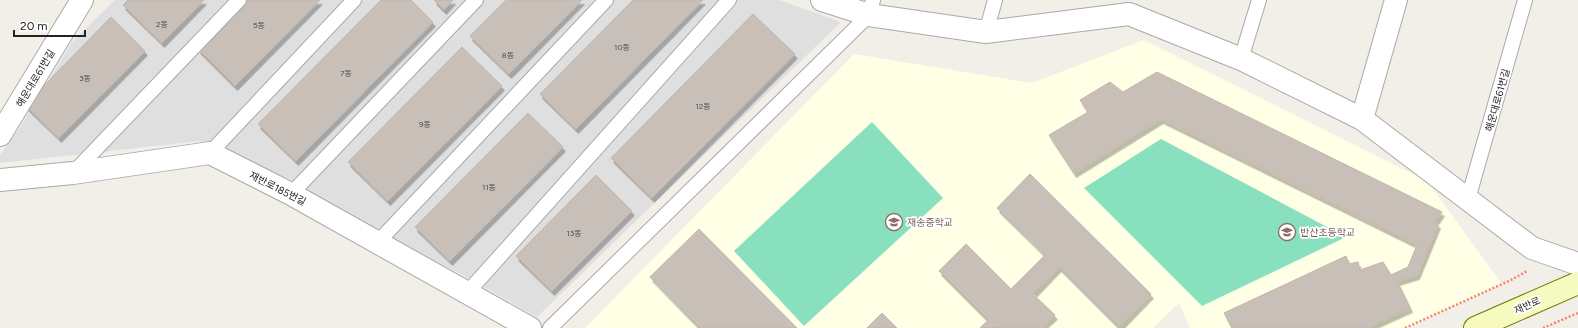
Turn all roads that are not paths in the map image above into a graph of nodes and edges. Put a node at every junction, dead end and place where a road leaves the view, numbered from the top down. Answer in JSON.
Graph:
{"nodes":[{"id":1,"x":82,"y":0,"type":"edge"},
{"id":2,"x":239,"y":0,"type":"edge"},
{"id":3,"x":354,"y":0,"type":"edge"},
{"id":4,"x":476,"y":0,"type":"edge"},
{"id":5,"x":606,"y":0,"type":"edge"},
{"id":6,"x":729,"y":0,"type":"edge"},
{"id":7,"x":822,"y":0,"type":"edge"},
{"id":8,"x":996,"y":0,"type":"edge"},
{"id":9,"x":1259,"y":0,"type":"edge"},
{"id":10,"x":1396,"y":0,"type":"edge"},
{"id":11,"x":1525,"y":0,"type":"edge"},
{"id":12,"x":871,"y":7,"type":"edge"},
{"id":13,"x":1131,"y":7,"type":"edge"},
{"id":14,"x":986,"y":32,"type":"junction"},
{"id":15,"x":1241,"y":59,"type":"junction"},
{"id":16,"x":1362,"y":119,"type":"junction"},
{"id":17,"x":0,"y":135,"type":"edge"},
{"id":18,"x":210,"y":153,"type":"junction"},
{"id":19,"x":73,"y":173,"type":"junction"},
{"id":20,"x":0,"y":180,"type":"edge"},
{"id":21,"x":291,"y":194,"type":"junction"},
{"id":22,"x":1468,"y":199,"type":"junction"},
{"id":23,"x":377,"y":243,"type":"junction"},
{"id":24,"x":1578,"y":264,"type":"edge"},
{"id":25,"x":1578,"y":283,"type":"edge"},
{"id":26,"x":467,"y":293,"type":"junction"},
{"id":27,"x":530,"y":328,"type":"edge"},
{"id":28,"x":550,"y":328,"type":"edge"},
{"id":29,"x":1475,"y":328,"type":"edge"}],
"edges":[{"from":1,"to":17,"type":"street","name":"해운대로61번길"},
{"from":2,"to":19,"type":"lane"},
{"from":3,"to":18,"type":"lane"},
{"from":4,"to":21,"type":"lane"},
{"from":5,"to":23,"type":"lane"},
{"from":6,"to":26,"type":"lane"},
{"from":7,"to":12,"type":"street"},
{"from":8,"to":14,"type":"lane"},
{"from":9,"to":15,"type":"lane"},
{"from":10,"to":16,"type":"street"},
{"from":11,"to":22,"type":"lane","name":"해운대로61번길"},
{"from":12,"to":14,"type":"street"},
{"from":12,"to":28,"type":"lane"},
{"from":13,"to":14,"type":"street"},
{"from":13,"to":15,"type":"street"},
{"from":15,"to":16,"type":"street"},
{"from":16,"to":22,"type":"street"},
{"from":18,"to":19,"type":"street"},
{"from":18,"to":21,"type":"street","name":"재반로185번길"},
{"from":19,"to":20,"type":"street"},
{"from":21,"to":23,"type":"street","name":"재반로185번길"},
{"from":22,"to":24,"type":"street"},
{"from":23,"to":26,"type":"street","name":"재반로185번길"},
{"from":25,"to":29,"type":"main road","name":"재반로"},
{"from":26,"to":27,"type":"street","name":"재반로185번길"}]}
